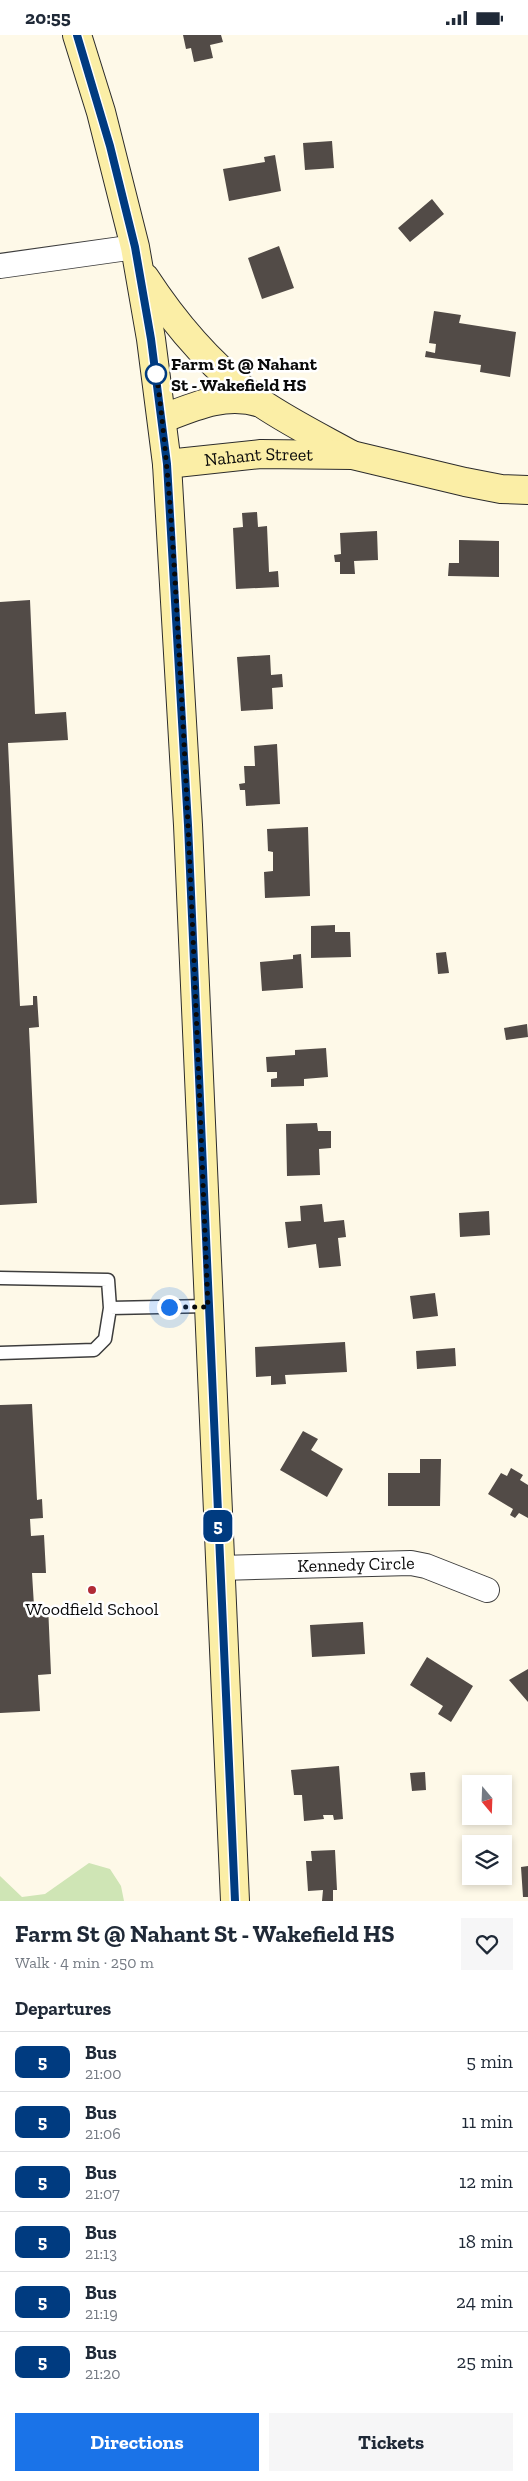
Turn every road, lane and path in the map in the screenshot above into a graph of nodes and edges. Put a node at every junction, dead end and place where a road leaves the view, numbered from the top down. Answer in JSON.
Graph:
{"nodes":[{"id":1,"x":77,"y":35,"type":"edge"},
{"id":2,"x":138,"y":259,"type":"junction"},
{"id":3,"x":0,"y":266,"type":"edge"},
{"id":4,"x":262,"y":403,"type":"junction"},
{"id":5,"x":162,"y":419,"type":"junction"},
{"id":6,"x":352,"y":455,"type":"junction"},
{"id":7,"x":167,"y":464,"type":"junction"},
{"id":8,"x":528,"y":490,"type":"edge"},
{"id":9,"x":0,"y":1278,"type":"edge"},
{"id":10,"x":208,"y":1307,"type":"junction"},
{"id":11,"x":110,"y":1308,"type":"junction"},
{"id":12,"x":0,"y":1353,"type":"edge"},
{"id":13,"x":220,"y":1569,"type":"junction"},
{"id":14,"x":487,"y":1590,"type":"dead end"},
{"id":15,"x":235,"y":1901,"type":"edge"}],
"edges":[{"from":1,"to":2,"type":"main road"},
{"from":2,"to":3,"type":"street"},
{"from":2,"to":4,"type":"main road","name":"Nahant Street"},
{"from":2,"to":5,"type":"main road"},
{"from":4,"to":5,"type":"main road"},
{"from":4,"to":6,"type":"main road","name":"Nahant Street"},
{"from":5,"to":7,"type":"main road"},
{"from":6,"to":7,"type":"main road","name":"Nahant Street"},
{"from":6,"to":8,"type":"main road","name":"Nahant Street"},
{"from":7,"to":10,"type":"main road"},
{"from":9,"to":11,"type":"lane"},
{"from":10,"to":11,"type":"lane"},
{"from":10,"to":13,"type":"main road"},
{"from":11,"to":12,"type":"lane"},
{"from":13,"to":14,"type":"street","name":"Kennedy Circle"},
{"from":13,"to":15,"type":"main road"}]}
